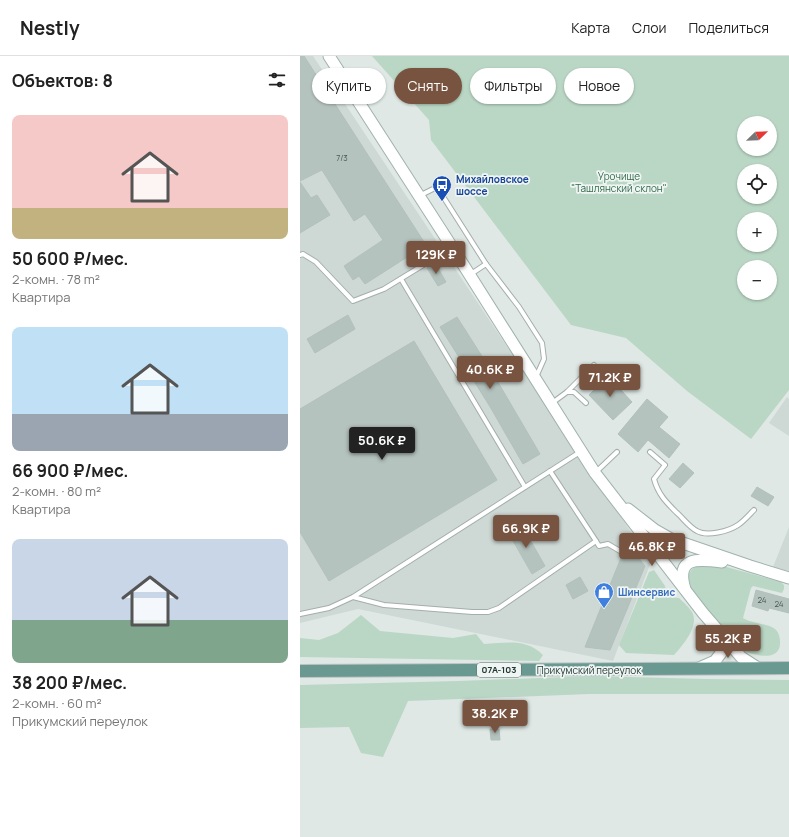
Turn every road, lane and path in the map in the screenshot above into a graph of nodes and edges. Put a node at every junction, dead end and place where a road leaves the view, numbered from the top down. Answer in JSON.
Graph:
{"nodes":[{"id":1,"x":329,"y":56,"type":"edge"},
{"id":2,"x":418,"y":196,"type":"junction"},
{"id":3,"x":452,"y":247,"type":"junction"},
{"id":4,"x":300,"y":255,"type":"edge"},
{"id":5,"x":486,"y":264,"type":"junction"},
{"id":6,"x":470,"y":275,"type":"junction"},
{"id":7,"x":401,"y":279,"type":"junction"},
{"id":8,"x":594,"y":365,"type":"dead end"},
{"id":9,"x":535,"y":380,"type":"junction"},
{"id":10,"x":567,"y":392,"type":"junction"},
{"id":11,"x":586,"y":403,"type":"dead end"},
{"id":12,"x":550,"y":404,"type":"junction"},
{"id":13,"x":580,"y":452,"type":"junction"},
{"id":14,"x":617,"y":452,"type":"dead end"},
{"id":15,"x":650,"y":452,"type":"dead end"},
{"id":16,"x":550,"y":471,"type":"junction"},
{"id":17,"x":595,"y":473,"type":"junction"},
{"id":18,"x":525,"y":487,"type":"junction"},
{"id":19,"x":607,"y":490,"type":"junction"},
{"id":20,"x":754,"y":510,"type":"dead end"},
{"id":21,"x":596,"y":541,"type":"junction"},
{"id":22,"x":620,"y":551,"type":"dead end"},
{"id":23,"x":750,"y":566,"type":"junction"},
{"id":24,"x":789,"y":578,"type":"edge"},
{"id":25,"x":685,"y":590,"type":"junction"},
{"id":26,"x":353,"y":598,"type":"junction"},
{"id":27,"x":300,"y":614,"type":"edge"},
{"id":28,"x":716,"y":628,"type":"junction"},
{"id":29,"x":758,"y":668,"type":"junction"},
{"id":30,"x":789,"y":668,"type":"edge"},
{"id":31,"x":698,"y":669,"type":"junction"},
{"id":32,"x":300,"y":671,"type":"edge"}],
"edges":[{"from":1,"to":2,"type":"main road"},
{"from":2,"to":3,"type":"main road"},
{"from":2,"to":5,"type":"lane"},
{"from":3,"to":6,"type":"main road"},
{"from":3,"to":7,"type":"lane"},
{"from":4,"to":7,"type":"lane"},
{"from":5,"to":6,"type":"lane"},
{"from":5,"to":9,"type":"lane"},
{"from":6,"to":9,"type":"main road"},
{"from":7,"to":18,"type":"lane"},
{"from":8,"to":10,"type":"lane"},
{"from":9,"to":12,"type":"main road"},
{"from":10,"to":11,"type":"lane"},
{"from":10,"to":12,"type":"lane"},
{"from":12,"to":13,"type":"main road"},
{"from":13,"to":16,"type":"lane"},
{"from":13,"to":17,"type":"main road"},
{"from":14,"to":17,"type":"lane"},
{"from":15,"to":20,"type":"lane"},
{"from":16,"to":18,"type":"lane"},
{"from":16,"to":21,"type":"lane"},
{"from":17,"to":19,"type":"main road"},
{"from":18,"to":26,"type":"lane"},
{"from":19,"to":23,"type":"main road"},
{"from":19,"to":25,"type":"main road"},
{"from":21,"to":22,"type":"lane"},
{"from":21,"to":26,"type":"lane"},
{"from":23,"to":24,"type":"main road"},
{"from":23,"to":25,"type":"main road"},
{"from":25,"to":28,"type":"main road"},
{"from":26,"to":27,"type":"lane"},
{"from":28,"to":29,"type":"main road"},
{"from":28,"to":31,"type":"main road"},
{"from":29,"to":30,"type":"main road","number":"07А-103"},
{"from":29,"to":31,"type":"main road","name":"Прикумский переулок","number":"07А-103"},
{"from":31,"to":32,"type":"main road","name":"Прикумский переулок","number":"07А-103"}]}
